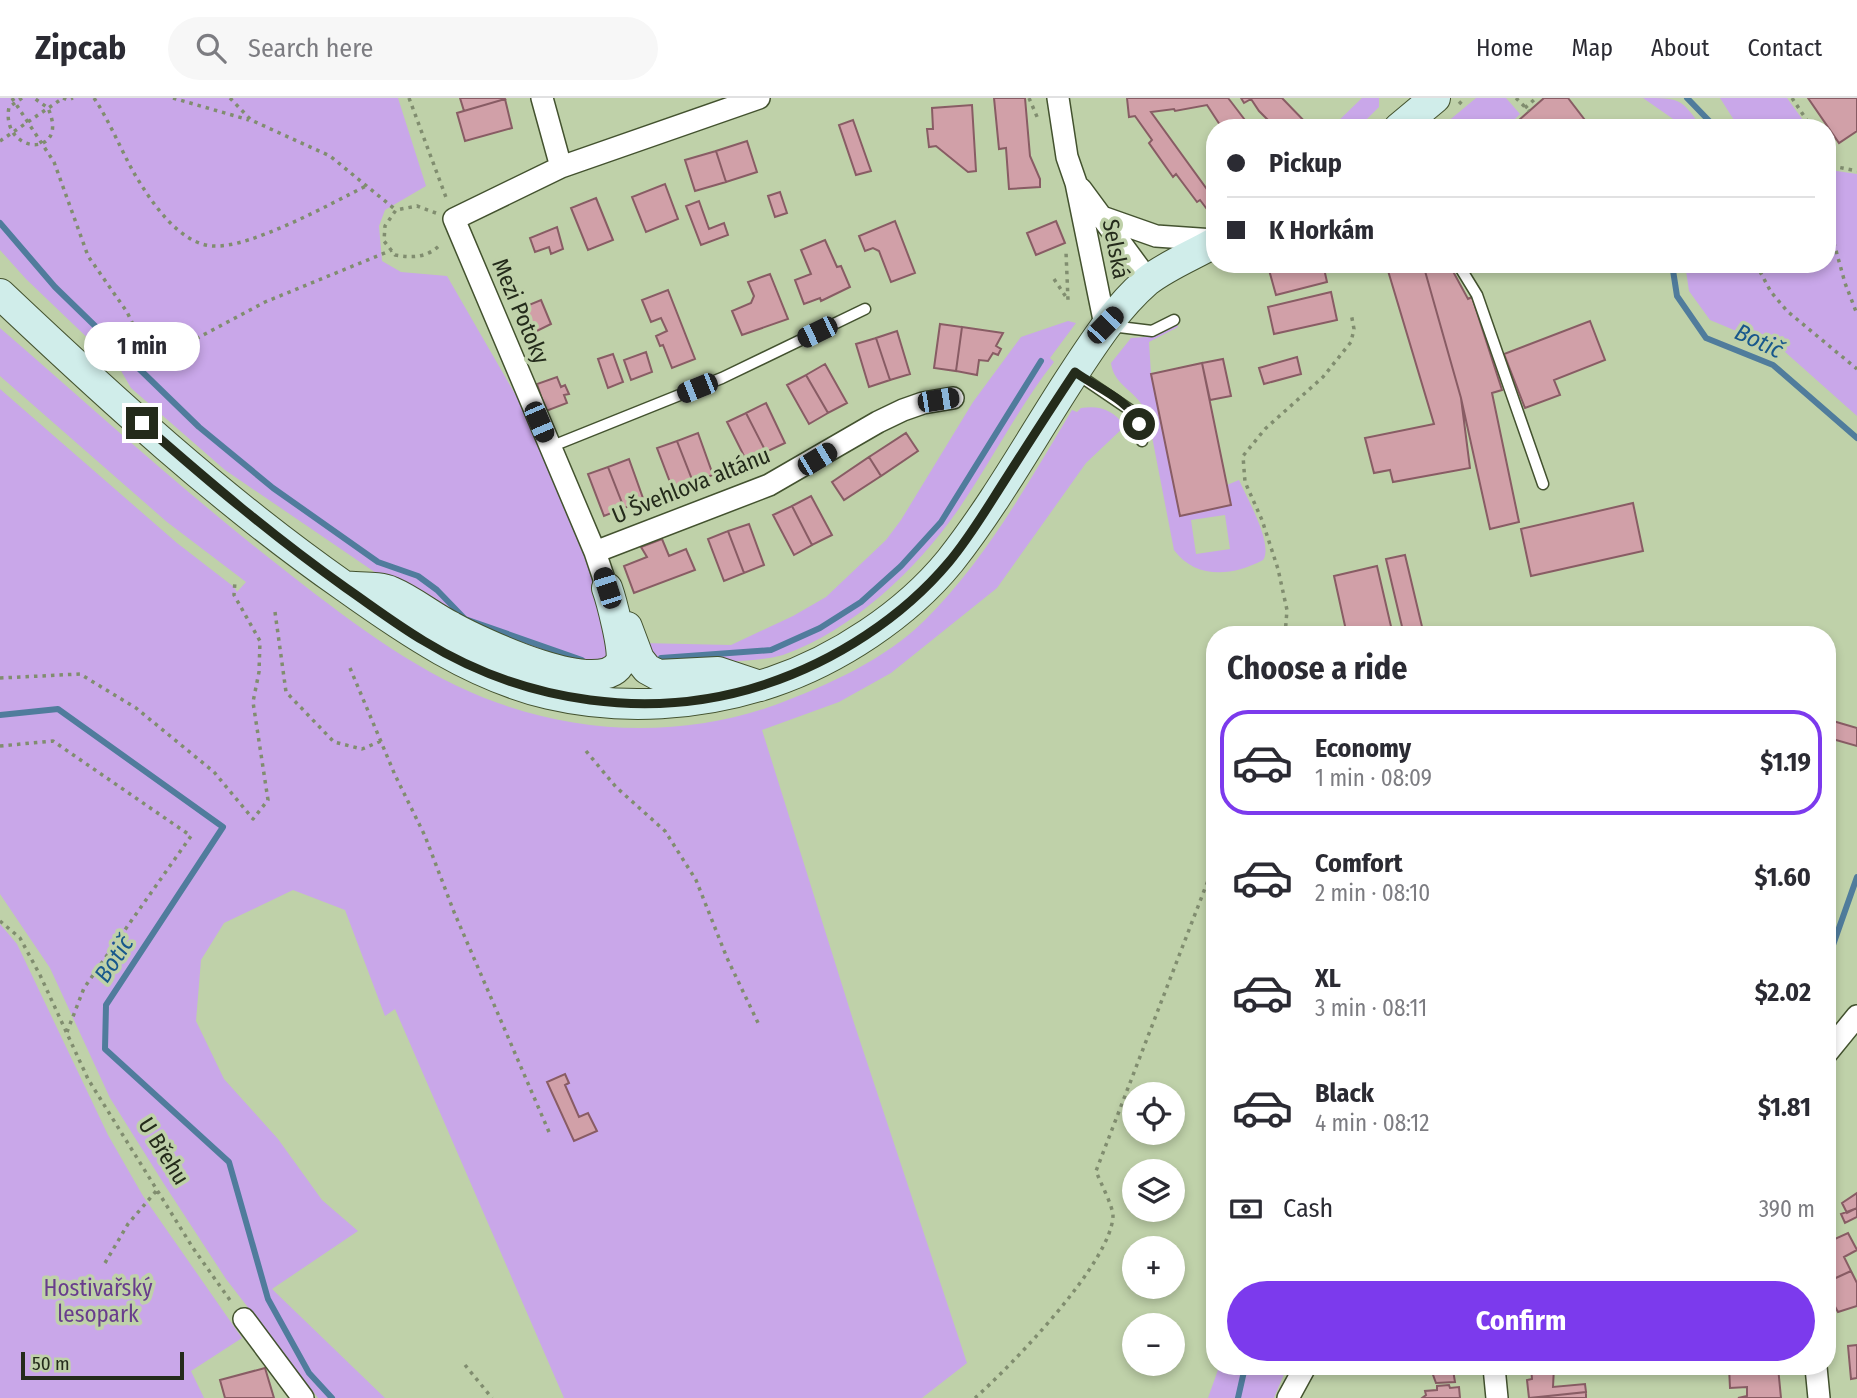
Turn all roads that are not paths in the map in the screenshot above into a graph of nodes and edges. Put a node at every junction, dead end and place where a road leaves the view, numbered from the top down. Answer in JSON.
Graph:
{"nodes":[{"id":1,"x":542,"y":98,"type":"edge"},
{"id":2,"x":759,"y":98,"type":"edge"},
{"id":3,"x":1058,"y":98,"type":"edge"},
{"id":4,"x":1435,"y":98,"type":"edge"},
{"id":5,"x":1410,"y":119,"type":"edge"},
{"id":6,"x":561,"y":167,"type":"junction"},
{"id":7,"x":1076,"y":183,"type":"junction"},
{"id":8,"x":1102,"y":217,"type":"junction"},
{"id":9,"x":1206,"y":241,"type":"edge"},
{"id":10,"x":1206,"y":247,"type":"edge"},
{"id":11,"x":1464,"y":273,"type":"edge"},
{"id":12,"x":1148,"y":280,"type":"junction"},
{"id":13,"x":0,"y":294,"type":"edge"},
{"id":14,"x":865,"y":309,"type":"dead end"},
{"id":15,"x":1174,"y":320,"type":"dead end"},
{"id":16,"x":1105,"y":325,"type":"junction"},
{"id":17,"x":1075,"y":372,"type":"junction"},
{"id":18,"x":953,"y":398,"type":"dead end"},
{"id":19,"x":1142,"y":441,"type":"dead end"},
{"id":20,"x":550,"y":447,"type":"junction"},
{"id":21,"x":1543,"y":484,"type":"dead end"},
{"id":22,"x":595,"y":552,"type":"junction"},
{"id":23,"x":344,"y":586,"type":"junction"},
{"id":24,"x":610,"y":596,"type":"junction"},
{"id":25,"x":760,"y":686,"type":"junction"},
{"id":26,"x":1857,"y":1016,"type":"edge"},
{"id":27,"x":1836,"y":1042,"type":"edge"},
{"id":28,"x":244,"y":1319,"type":"road end"},
{"id":29,"x":1301,"y":1375,"type":"edge"},
{"id":30,"x":1495,"y":1375,"type":"edge"},
{"id":31,"x":1817,"y":1375,"type":"edge"},
{"id":32,"x":303,"y":1398,"type":"edge"},
{"id":33,"x":1288,"y":1398,"type":"edge"},
{"id":34,"x":1497,"y":1398,"type":"edge"},
{"id":35,"x":1819,"y":1398,"type":"edge"}],
"edges":[{"from":1,"to":6,"type":"street"},
{"from":2,"to":6,"type":"street"},
{"from":3,"to":7,"type":"street","name":"Selská"},
{"from":4,"to":5,"type":"main road"},
{"from":6,"to":20,"type":"street","name":"Mezi Potoky"},
{"from":7,"to":8,"type":"street","name":"Selská"},
{"from":7,"to":16,"type":"street","name":"Selská"},
{"from":8,"to":9,"type":"street","name":"Selská"},
{"from":8,"to":12,"type":"street","name":"Selská"},
{"from":10,"to":12,"type":"main road"},
{"from":11,"to":21,"type":"lane"},
{"from":12,"to":16,"type":"main road"},
{"from":13,"to":23,"type":"main road"},
{"from":14,"to":20,"type":"lane"},
{"from":15,"to":16,"type":"lane"},
{"from":16,"to":17,"type":"main road"},
{"from":17,"to":19,"type":"lane"},
{"from":17,"to":25,"type":"main road"},
{"from":18,"to":22,"type":"street","name":"U Švehlova altánu"},
{"from":20,"to":22,"type":"street","name":"Mezi Potoky"},
{"from":22,"to":24,"type":"street","name":"U Švehlova altánu"},
{"from":23,"to":24,"type":"main road"},
{"from":23,"to":25,"type":"main road"},
{"from":24,"to":25,"type":"main road"},
{"from":26,"to":27,"type":"street"},
{"from":28,"to":32,"type":"street"},
{"from":29,"to":33,"type":"street"},
{"from":30,"to":34,"type":"street"},
{"from":31,"to":35,"type":"street"}]}
